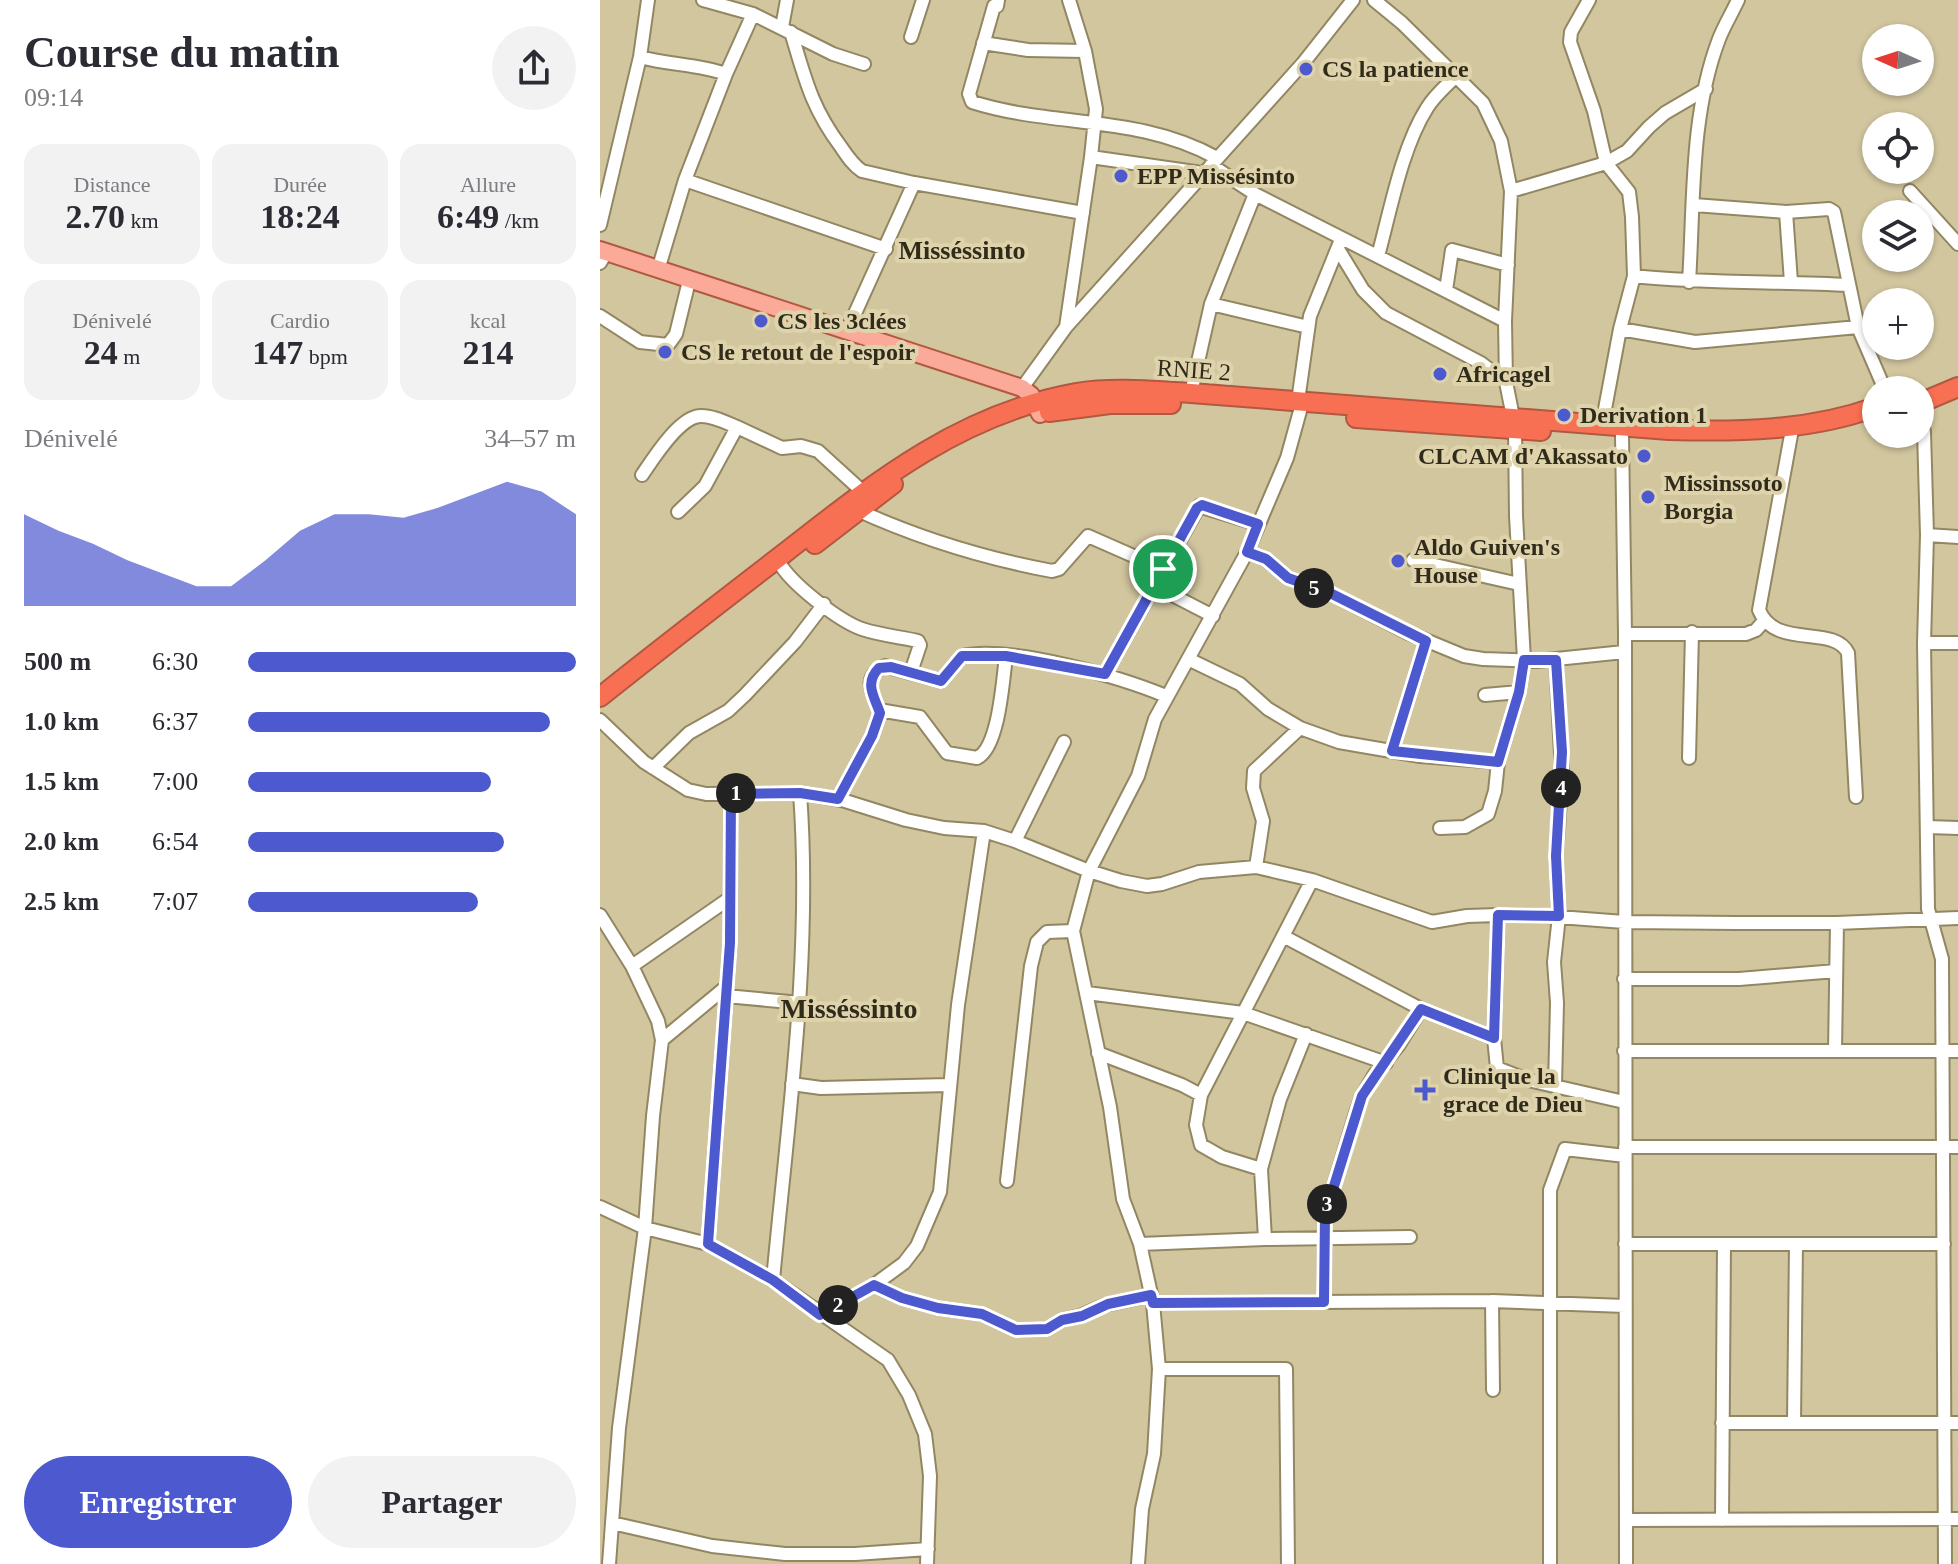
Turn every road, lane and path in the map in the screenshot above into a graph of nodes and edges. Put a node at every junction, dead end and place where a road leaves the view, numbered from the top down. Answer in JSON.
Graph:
{"nodes":[{"id":1,"x":648,"y":0,"type":"edge"},
{"id":2,"x":703,"y":0,"type":"edge"},
{"id":3,"x":787,"y":0,"type":"edge"},
{"id":4,"x":923,"y":0,"type":"edge"},
{"id":5,"x":998,"y":0,"type":"edge"},
{"id":6,"x":1069,"y":0,"type":"edge"},
{"id":7,"x":1353,"y":0,"type":"edge"},
{"id":8,"x":1374,"y":0,"type":"edge"},
{"id":9,"x":1589,"y":0,"type":"edge"},
{"id":10,"x":1738,"y":0,"type":"edge"},
{"id":11,"x":753,"y":14,"type":"junction"},
{"id":12,"x":787,"y":29,"type":"junction"},
{"id":13,"x":911,"y":37,"type":"dead end"},
{"id":14,"x":983,"y":43,"type":"junction"},
{"id":15,"x":1085,"y":51,"type":"junction"},
{"id":16,"x":640,"y":57,"type":"junction"},
{"id":17,"x":864,"y":64,"type":"dead end"},
{"id":18,"x":726,"y":74,"type":"junction"},
{"id":19,"x":1456,"y":76,"type":"junction"},
{"id":20,"x":1706,"y":89,"type":"junction"},
{"id":21,"x":1095,"y":121,"type":"junction"},
{"id":22,"x":1091,"y":157,"type":"junction"},
{"id":23,"x":1606,"y":163,"type":"junction"},
{"id":24,"x":1210,"y":165,"type":"junction"},
{"id":25,"x":685,"y":180,"type":"junction"},
{"id":26,"x":914,"y":183,"type":"junction"},
{"id":27,"x":1511,"y":191,"type":"junction"},
{"id":28,"x":1910,"y":191,"type":"dead end"},
{"id":29,"x":1255,"y":194,"type":"junction"},
{"id":30,"x":1694,"y":205,"type":"junction"},
{"id":31,"x":1786,"y":212,"type":"junction"},
{"id":32,"x":1083,"y":213,"type":"junction"},
{"id":33,"x":600,"y":225,"type":"edge"},
{"id":34,"x":1339,"y":244,"type":"junction"},
{"id":35,"x":1958,"y":244,"type":"edge"},
{"id":36,"x":886,"y":249,"type":"junction"},
{"id":37,"x":602,"y":255,"type":"edge"},
{"id":38,"x":1378,"y":256,"type":"junction"},
{"id":39,"x":1508,"y":265,"type":"junction"},
{"id":40,"x":658,"y":270,"type":"junction"},
{"id":41,"x":1634,"y":276,"type":"junction"},
{"id":42,"x":689,"y":281,"type":"junction"},
{"id":43,"x":1689,"y":282,"type":"junction"},
{"id":44,"x":1791,"y":282,"type":"junction"},
{"id":45,"x":1849,"y":285,"type":"junction"},
{"id":46,"x":1446,"y":290,"type":"junction"},
{"id":47,"x":1211,"y":304,"type":"junction"},
{"id":48,"x":600,"y":316,"type":"edge"},
{"id":49,"x":1505,"y":321,"type":"junction"},
{"id":50,"x":1066,"y":327,"type":"junction"},
{"id":51,"x":1308,"y":327,"type":"junction"},
{"id":52,"x":1858,"y":327,"type":"junction"},
{"id":53,"x":1620,"y":329,"type":"junction"},
{"id":54,"x":847,"y":331,"type":"junction"},
{"id":55,"x":1879,"y":376,"type":"edge"},
{"id":56,"x":1958,"y":377,"type":"edge"},
{"id":57,"x":1506,"y":382,"type":"junction"},
{"id":58,"x":1934,"y":386,"type":"edge"},
{"id":59,"x":1958,"y":387,"type":"edge"},
{"id":60,"x":1022,"y":388,"type":"junction"},
{"id":61,"x":1191,"y":393,"type":"junction"},
{"id":62,"x":1934,"y":397,"type":"edge"},
{"id":63,"x":1299,"y":406,"type":"junction"},
{"id":64,"x":1038,"y":408,"type":"junction"},
{"id":65,"x":1862,"y":411,"type":"edge"},
{"id":66,"x":1862,"y":419,"type":"edge"},
{"id":67,"x":1514,"y":423,"type":"junction"},
{"id":68,"x":1602,"y":425,"type":"junction"},
{"id":69,"x":737,"y":427,"type":"junction"},
{"id":70,"x":1791,"y":435,"type":"junction"},
{"id":71,"x":1622,"y":436,"type":"junction"},
{"id":72,"x":1924,"y":448,"type":"edge"},
{"id":73,"x":642,"y":475,"type":"dead end"},
{"id":74,"x":863,"y":492,"type":"junction"},
{"id":75,"x":853,"y":508,"type":"junction"},
{"id":76,"x":678,"y":512,"type":"dead end"},
{"id":77,"x":1258,"y":524,"type":"junction"},
{"id":78,"x":1927,"y":535,"type":"junction"},
{"id":79,"x":1958,"y":537,"type":"edge"},
{"id":80,"x":1247,"y":552,"type":"junction"},
{"id":81,"x":1413,"y":560,"type":"dead end"},
{"id":82,"x":782,"y":567,"type":"junction"},
{"id":83,"x":1163,"y":569,"type":"junction"},
{"id":84,"x":1519,"y":584,"type":"junction"},
{"id":85,"x":1153,"y":585,"type":"junction"},
{"id":86,"x":824,"y":604,"type":"junction"},
{"id":87,"x":1213,"y":616,"type":"junction"},
{"id":88,"x":1764,"y":621,"type":"junction"},
{"id":89,"x":1692,"y":632,"type":"junction"},
{"id":90,"x":1625,"y":634,"type":"junction"},
{"id":91,"x":1426,"y":641,"type":"junction"},
{"id":92,"x":1924,"y":643,"type":"junction"},
{"id":93,"x":1958,"y":643,"type":"edge"},
{"id":94,"x":1624,"y":652,"type":"junction"},
{"id":95,"x":1006,"y":656,"type":"junction"},
{"id":96,"x":1188,"y":659,"type":"junction"},
{"id":97,"x":1524,"y":660,"type":"junction"},
{"id":98,"x":1556,"y":660,"type":"junction"},
{"id":99,"x":911,"y":672,"type":"junction"},
{"id":100,"x":1105,"y":674,"type":"junction"},
{"id":101,"x":1519,"y":692,"type":"junction"},
{"id":102,"x":1485,"y":695,"type":"dead end"},
{"id":103,"x":1166,"y":696,"type":"junction"},
{"id":104,"x":600,"y":697,"type":"edge"},
{"id":105,"x":600,"y":708,"type":"edge"},
{"id":106,"x":879,"y":710,"type":"junction"},
{"id":107,"x":600,"y":720,"type":"edge"},
{"id":108,"x":1300,"y":728,"type":"junction"},
{"id":109,"x":1064,"y":742,"type":"dead end"},
{"id":110,"x":1392,"y":751,"type":"junction"},
{"id":111,"x":1689,"y":758,"type":"dead end"},
{"id":112,"x":1498,"y":762,"type":"junction"},
{"id":113,"x":653,"y":768,"type":"junction"},
{"id":114,"x":800,"y":793,"type":"junction"},
{"id":115,"x":731,"y":794,"type":"junction"},
{"id":116,"x":1856,"y":797,"type":"dead end"},
{"id":117,"x":838,"y":799,"type":"junction"},
{"id":118,"x":1928,"y":827,"type":"junction"},
{"id":119,"x":1440,"y":828,"type":"dead end"},
{"id":120,"x":1958,"y":828,"type":"edge"},
{"id":121,"x":984,"y":831,"type":"junction"},
{"id":122,"x":1015,"y":841,"type":"junction"},
{"id":123,"x":1256,"y":867,"type":"junction"},
{"id":124,"x":1089,"y":871,"type":"junction"},
{"id":125,"x":1312,"y":880,"type":"junction"},
{"id":126,"x":730,"y":898,"type":"junction"},
{"id":127,"x":600,"y":915,"type":"edge"},
{"id":128,"x":1498,"y":915,"type":"junction"},
{"id":129,"x":1559,"y":916,"type":"junction"},
{"id":130,"x":1930,"y":918,"type":"junction"},
{"id":131,"x":1958,"y":918,"type":"edge"},
{"id":132,"x":1624,"y":922,"type":"junction"},
{"id":133,"x":1837,"y":923,"type":"junction"},
{"id":134,"x":1073,"y":931,"type":"junction"},
{"id":135,"x":1283,"y":936,"type":"junction"},
{"id":136,"x":632,"y":966,"type":"junction"},
{"id":137,"x":1836,"y":971,"type":"junction"},
{"id":138,"x":1624,"y":979,"type":"junction"},
{"id":139,"x":726,"y":992,"type":"junction"},
{"id":140,"x":1087,"y":993,"type":"junction"},
{"id":141,"x":800,"y":1003,"type":"junction"},
{"id":142,"x":1421,"y":1009,"type":"junction"},
{"id":143,"x":1243,"y":1013,"type":"junction"},
{"id":144,"x":1306,"y":1034,"type":"junction"},
{"id":145,"x":1494,"y":1038,"type":"junction"},
{"id":146,"x":662,"y":1040,"type":"junction"},
{"id":147,"x":1624,"y":1051,"type":"junction"},
{"id":148,"x":1835,"y":1051,"type":"junction"},
{"id":149,"x":1943,"y":1051,"type":"junction"},
{"id":150,"x":1958,"y":1051,"type":"edge"},
{"id":151,"x":1098,"y":1053,"type":"junction"},
{"id":152,"x":1386,"y":1063,"type":"junction"},
{"id":153,"x":792,"y":1084,"type":"junction"},
{"id":154,"x":949,"y":1085,"type":"junction"},
{"id":155,"x":1555,"y":1086,"type":"junction"},
{"id":156,"x":1201,"y":1095,"type":"junction"},
{"id":157,"x":1624,"y":1102,"type":"junction"},
{"id":158,"x":1943,"y":1147,"type":"junction"},
{"id":159,"x":1958,"y":1147,"type":"edge"},
{"id":160,"x":1625,"y":1152,"type":"junction"},
{"id":161,"x":1261,"y":1169,"type":"junction"},
{"id":162,"x":1007,"y":1181,"type":"dead end"},
{"id":163,"x":600,"y":1207,"type":"edge"},
{"id":164,"x":645,"y":1228,"type":"junction"},
{"id":165,"x":1410,"y":1237,"type":"dead end"},
{"id":166,"x":1265,"y":1239,"type":"junction"},
{"id":167,"x":1324,"y":1239,"type":"junction"},
{"id":168,"x":708,"y":1244,"type":"junction"},
{"id":169,"x":1140,"y":1244,"type":"junction"},
{"id":170,"x":1625,"y":1244,"type":"junction"},
{"id":171,"x":1724,"y":1244,"type":"junction"},
{"id":172,"x":1796,"y":1244,"type":"junction"},
{"id":173,"x":1944,"y":1244,"type":"junction"},
{"id":174,"x":773,"y":1280,"type":"junction"},
{"id":175,"x":874,"y":1285,"type":"junction"},
{"id":176,"x":1152,"y":1299,"type":"junction"},
{"id":177,"x":1492,"y":1301,"type":"junction"},
{"id":178,"x":1324,"y":1302,"type":"junction"},
{"id":179,"x":1551,"y":1303,"type":"junction"},
{"id":180,"x":1625,"y":1306,"type":"junction"},
{"id":181,"x":820,"y":1315,"type":"junction"},
{"id":182,"x":1159,"y":1369,"type":"junction"},
{"id":183,"x":1493,"y":1390,"type":"dead end"},
{"id":184,"x":1722,"y":1423,"type":"junction"},
{"id":185,"x":1794,"y":1423,"type":"junction"},
{"id":186,"x":1951,"y":1423,"type":"edge"},
{"id":187,"x":1951,"y":1519,"type":"edge"},
{"id":188,"x":1626,"y":1520,"type":"junction"},
{"id":189,"x":1722,"y":1520,"type":"junction"},
{"id":190,"x":612,"y":1523,"type":"junction"},
{"id":191,"x":928,"y":1549,"type":"junction"},
{"id":192,"x":609,"y":1564,"type":"edge"},
{"id":193,"x":927,"y":1564,"type":"edge"},
{"id":194,"x":1138,"y":1564,"type":"edge"},
{"id":195,"x":1288,"y":1564,"type":"edge"},
{"id":196,"x":1550,"y":1564,"type":"edge"},
{"id":197,"x":1626,"y":1564,"type":"edge"},
{"id":198,"x":1945,"y":1564,"type":"edge"}],
"edges":[{"from":1,"to":16,"type":"street"},
{"from":2,"to":11,"type":"street"},
{"from":3,"to":12,"type":"street"},
{"from":4,"to":13,"type":"street"},
{"from":5,"to":14,"type":"street"},
{"from":6,"to":15,"type":"street"},
{"from":7,"to":24,"type":"street"},
{"from":8,"to":19,"type":"street"},
{"from":9,"to":23,"type":"street"},
{"from":10,"to":20,"type":"street"},
{"from":11,"to":12,"type":"street"},
{"from":11,"to":18,"type":"street"},
{"from":12,"to":17,"type":"street"},
{"from":12,"to":26,"type":"street"},
{"from":14,"to":15,"type":"street"},
{"from":14,"to":21,"type":"street"},
{"from":15,"to":21,"type":"street"},
{"from":16,"to":18,"type":"street"},
{"from":16,"to":33,"type":"street"},
{"from":18,"to":25,"type":"street"},
{"from":19,"to":27,"type":"street"},
{"from":19,"to":38,"type":"street"},
{"from":20,"to":23,"type":"street"},
{"from":20,"to":30,"type":"street"},
{"from":21,"to":22,"type":"street"},
{"from":21,"to":24,"type":"street"},
{"from":22,"to":24,"type":"street"},
{"from":22,"to":32,"type":"street"},
{"from":23,"to":27,"type":"street"},
{"from":23,"to":41,"type":"street"},
{"from":24,"to":29,"type":"street"},
{"from":24,"to":50,"type":"street"},
{"from":25,"to":36,"type":"street"},
{"from":25,"to":40,"type":"street"},
{"from":26,"to":32,"type":"street"},
{"from":26,"to":36,"type":"street"},
{"from":27,"to":39,"type":"street"},
{"from":28,"to":35,"type":"street"},
{"from":29,"to":34,"type":"street"},
{"from":29,"to":47,"type":"street"},
{"from":30,"to":31,"type":"street"},
{"from":30,"to":43,"type":"street"},
{"from":31,"to":44,"type":"street"},
{"from":31,"to":45,"type":"street"},
{"from":32,"to":50,"type":"street"},
{"from":34,"to":38,"type":"street"},
{"from":34,"to":51,"type":"street"},
{"from":34,"to":57,"type":"street"},
{"from":36,"to":54,"type":"street"},
{"from":37,"to":40,"type":"main road"},
{"from":38,"to":46,"type":"street"},
{"from":39,"to":46,"type":"street"},
{"from":39,"to":49,"type":"street"},
{"from":40,"to":42,"type":"main road"},
{"from":41,"to":43,"type":"street"},
{"from":41,"to":53,"type":"street"},
{"from":42,"to":48,"type":"street"},
{"from":42,"to":54,"type":"main road"},
{"from":43,"to":44,"type":"street"},
{"from":44,"to":45,"type":"street"},
{"from":45,"to":52,"type":"street"},
{"from":46,"to":49,"type":"street"},
{"from":47,"to":51,"type":"street"},
{"from":47,"to":61,"type":"street"},
{"from":49,"to":57,"type":"street"},
{"from":50,"to":60,"type":"street"},
{"from":51,"to":63,"type":"street"},
{"from":52,"to":53,"type":"street"},
{"from":52,"to":55,"type":"street"},
{"from":53,"to":68,"type":"street"},
{"from":54,"to":60,"type":"main road"},
{"from":56,"to":58,"type":"highway"},
{"from":57,"to":67,"type":"street"},
{"from":59,"to":62,"type":"highway"},
{"from":60,"to":64,"type":"main road"},
{"from":61,"to":63,"type":"highway","name":"RNIE 2","number":"RNIE 2"},
{"from":61,"to":64,"type":"highway","name":"RNIE 2","number":"RNIE 2"},
{"from":63,"to":64,"type":"highway","name":"RNIE 2","number":"RNIE 2"},
{"from":63,"to":67,"type":"highway","name":"RNIE 2","number":"RNIE 2"},
{"from":63,"to":77,"type":"street"},
{"from":64,"to":74,"type":"highway","name":"RNIE 2","number":"RNIE 2"},
{"from":64,"to":75,"type":"highway","name":"RNIE 2","number":"RNIE 2"},
{"from":65,"to":68,"type":"highway","name":"RNIE 2","number":"RNIE 2"},
{"from":66,"to":70,"type":"highway","name":"RNIE 2","number":"RNIE 2"},
{"from":67,"to":68,"type":"highway","name":"RNIE 2","number":"RNIE 2"},
{"from":67,"to":71,"type":"highway","name":"RNIE 2","number":"RNIE 2"},
{"from":67,"to":84,"type":"street"},
{"from":69,"to":73,"type":"street"},
{"from":69,"to":74,"type":"street"},
{"from":69,"to":76,"type":"street"},
{"from":70,"to":71,"type":"highway","name":"RNIE 2","number":"RNIE 2"},
{"from":70,"to":88,"type":"street"},
{"from":71,"to":90,"type":"street"},
{"from":72,"to":78,"type":"street"},
{"from":74,"to":75,"type":"highway","name":"RNIE 2","number":"RNIE 2"},
{"from":75,"to":82,"type":"highway","name":"RNIE 2","number":"RNIE 2"},
{"from":75,"to":83,"type":"street"},
{"from":75,"to":104,"type":"highway","name":"RNIE 2","number":"RNIE 2"},
{"from":77,"to":80,"type":"street"},
{"from":77,"to":83,"type":"street"},
{"from":78,"to":79,"type":"street"},
{"from":78,"to":92,"type":"street"},
{"from":80,"to":87,"type":"street"},
{"from":80,"to":91,"type":"street"},
{"from":81,"to":84,"type":"street"},
{"from":82,"to":86,"type":"street"},
{"from":82,"to":105,"type":"highway","name":"RNIE 2","number":"RNIE 2"},
{"from":83,"to":85,"type":"street"},
{"from":84,"to":97,"type":"street"},
{"from":85,"to":87,"type":"street"},
{"from":85,"to":100,"type":"street"},
{"from":86,"to":99,"type":"street"},
{"from":86,"to":113,"type":"street"},
{"from":87,"to":96,"type":"street"},
{"from":88,"to":89,"type":"street"},
{"from":88,"to":116,"type":"street"},
{"from":89,"to":90,"type":"street"},
{"from":89,"to":111,"type":"street"},
{"from":90,"to":94,"type":"street"},
{"from":91,"to":97,"type":"street"},
{"from":91,"to":110,"type":"street"},
{"from":92,"to":93,"type":"street"},
{"from":92,"to":118,"type":"street"},
{"from":94,"to":98,"type":"street"},
{"from":94,"to":132,"type":"street"},
{"from":95,"to":99,"type":"street"},
{"from":95,"to":100,"type":"street"},
{"from":95,"to":106,"type":"street"},
{"from":96,"to":103,"type":"street"},
{"from":96,"to":108,"type":"street"},
{"from":97,"to":98,"type":"street"},
{"from":97,"to":101,"type":"street"},
{"from":98,"to":129,"type":"street"},
{"from":99,"to":106,"type":"street"},
{"from":100,"to":103,"type":"street"},
{"from":101,"to":102,"type":"street"},
{"from":101,"to":112,"type":"street"},
{"from":103,"to":124,"type":"street"},
{"from":106,"to":117,"type":"street"},
{"from":107,"to":113,"type":"street"},
{"from":108,"to":110,"type":"street"},
{"from":108,"to":123,"type":"street"},
{"from":109,"to":122,"type":"street"},
{"from":110,"to":112,"type":"street"},
{"from":112,"to":119,"type":"street"},
{"from":113,"to":115,"type":"street"},
{"from":114,"to":115,"type":"street"},
{"from":114,"to":117,"type":"street"},
{"from":114,"to":141,"type":"street"},
{"from":115,"to":126,"type":"street"},
{"from":117,"to":121,"type":"street"},
{"from":118,"to":120,"type":"street"},
{"from":118,"to":130,"type":"street"},
{"from":121,"to":122,"type":"street"},
{"from":121,"to":154,"type":"street"},
{"from":122,"to":124,"type":"street"},
{"from":123,"to":124,"type":"street"},
{"from":123,"to":125,"type":"street"},
{"from":124,"to":134,"type":"street"},
{"from":125,"to":128,"type":"street"},
{"from":125,"to":135,"type":"street"},
{"from":126,"to":136,"type":"street"},
{"from":126,"to":139,"type":"street"},
{"from":127,"to":136,"type":"street"},
{"from":128,"to":129,"type":"street"},
{"from":128,"to":145,"type":"street"},
{"from":129,"to":132,"type":"street"},
{"from":129,"to":155,"type":"street"},
{"from":130,"to":131,"type":"street"},
{"from":130,"to":133,"type":"street"},
{"from":130,"to":149,"type":"street"},
{"from":132,"to":133,"type":"street"},
{"from":132,"to":138,"type":"street"},
{"from":133,"to":137,"type":"street"},
{"from":134,"to":140,"type":"street"},
{"from":134,"to":162,"type":"street"},
{"from":135,"to":142,"type":"street"},
{"from":135,"to":143,"type":"street"},
{"from":136,"to":146,"type":"street"},
{"from":137,"to":138,"type":"street"},
{"from":137,"to":148,"type":"street"},
{"from":138,"to":147,"type":"street"},
{"from":139,"to":141,"type":"street"},
{"from":139,"to":146,"type":"street"},
{"from":139,"to":168,"type":"street"},
{"from":140,"to":143,"type":"street"},
{"from":140,"to":151,"type":"street"},
{"from":141,"to":153,"type":"street"},
{"from":142,"to":145,"type":"street"},
{"from":142,"to":152,"type":"street"},
{"from":143,"to":144,"type":"street"},
{"from":143,"to":156,"type":"street"},
{"from":144,"to":152,"type":"street"},
{"from":144,"to":161,"type":"street"},
{"from":145,"to":155,"type":"street"},
{"from":146,"to":164,"type":"street"},
{"from":147,"to":148,"type":"street"},
{"from":147,"to":157,"type":"street"},
{"from":148,"to":149,"type":"street"},
{"from":149,"to":150,"type":"street"},
{"from":149,"to":158,"type":"street"},
{"from":151,"to":156,"type":"street"},
{"from":151,"to":169,"type":"street"},
{"from":152,"to":167,"type":"street"},
{"from":153,"to":154,"type":"street"},
{"from":153,"to":174,"type":"street"},
{"from":154,"to":175,"type":"street"},
{"from":155,"to":157,"type":"street"},
{"from":156,"to":161,"type":"street"},
{"from":157,"to":160,"type":"street"},
{"from":158,"to":159,"type":"street"},
{"from":158,"to":160,"type":"street"},
{"from":158,"to":173,"type":"street"},
{"from":160,"to":170,"type":"street"},
{"from":160,"to":179,"type":"street"},
{"from":161,"to":166,"type":"street"},
{"from":163,"to":164,"type":"street"},
{"from":164,"to":168,"type":"street"},
{"from":164,"to":190,"type":"street"},
{"from":165,"to":167,"type":"street"},
{"from":166,"to":167,"type":"street"},
{"from":166,"to":169,"type":"street"},
{"from":167,"to":178,"type":"street"},
{"from":168,"to":174,"type":"street"},
{"from":169,"to":176,"type":"street"},
{"from":170,"to":171,"type":"street"},
{"from":170,"to":180,"type":"street"},
{"from":171,"to":172,"type":"street"},
{"from":171,"to":184,"type":"street"},
{"from":172,"to":173,"type":"street"},
{"from":172,"to":185,"type":"street"},
{"from":173,"to":186,"type":"street"},
{"from":174,"to":181,"type":"street"},
{"from":175,"to":176,"type":"street"},
{"from":175,"to":181,"type":"street"},
{"from":176,"to":178,"type":"street"},
{"from":176,"to":182,"type":"street"},
{"from":177,"to":178,"type":"street"},
{"from":177,"to":179,"type":"street"},
{"from":177,"to":183,"type":"street"},
{"from":179,"to":180,"type":"street"},
{"from":179,"to":196,"type":"street"},
{"from":180,"to":188,"type":"street"},
{"from":181,"to":191,"type":"street"},
{"from":182,"to":194,"type":"street"},
{"from":182,"to":195,"type":"street"},
{"from":184,"to":185,"type":"street"},
{"from":184,"to":189,"type":"street"},
{"from":185,"to":186,"type":"street"},
{"from":186,"to":187,"type":"street"},
{"from":187,"to":189,"type":"street"},
{"from":187,"to":198,"type":"street"},
{"from":188,"to":189,"type":"street"},
{"from":188,"to":197,"type":"street"},
{"from":190,"to":191,"type":"street"},
{"from":190,"to":192,"type":"street"},
{"from":191,"to":193,"type":"street"}]}
